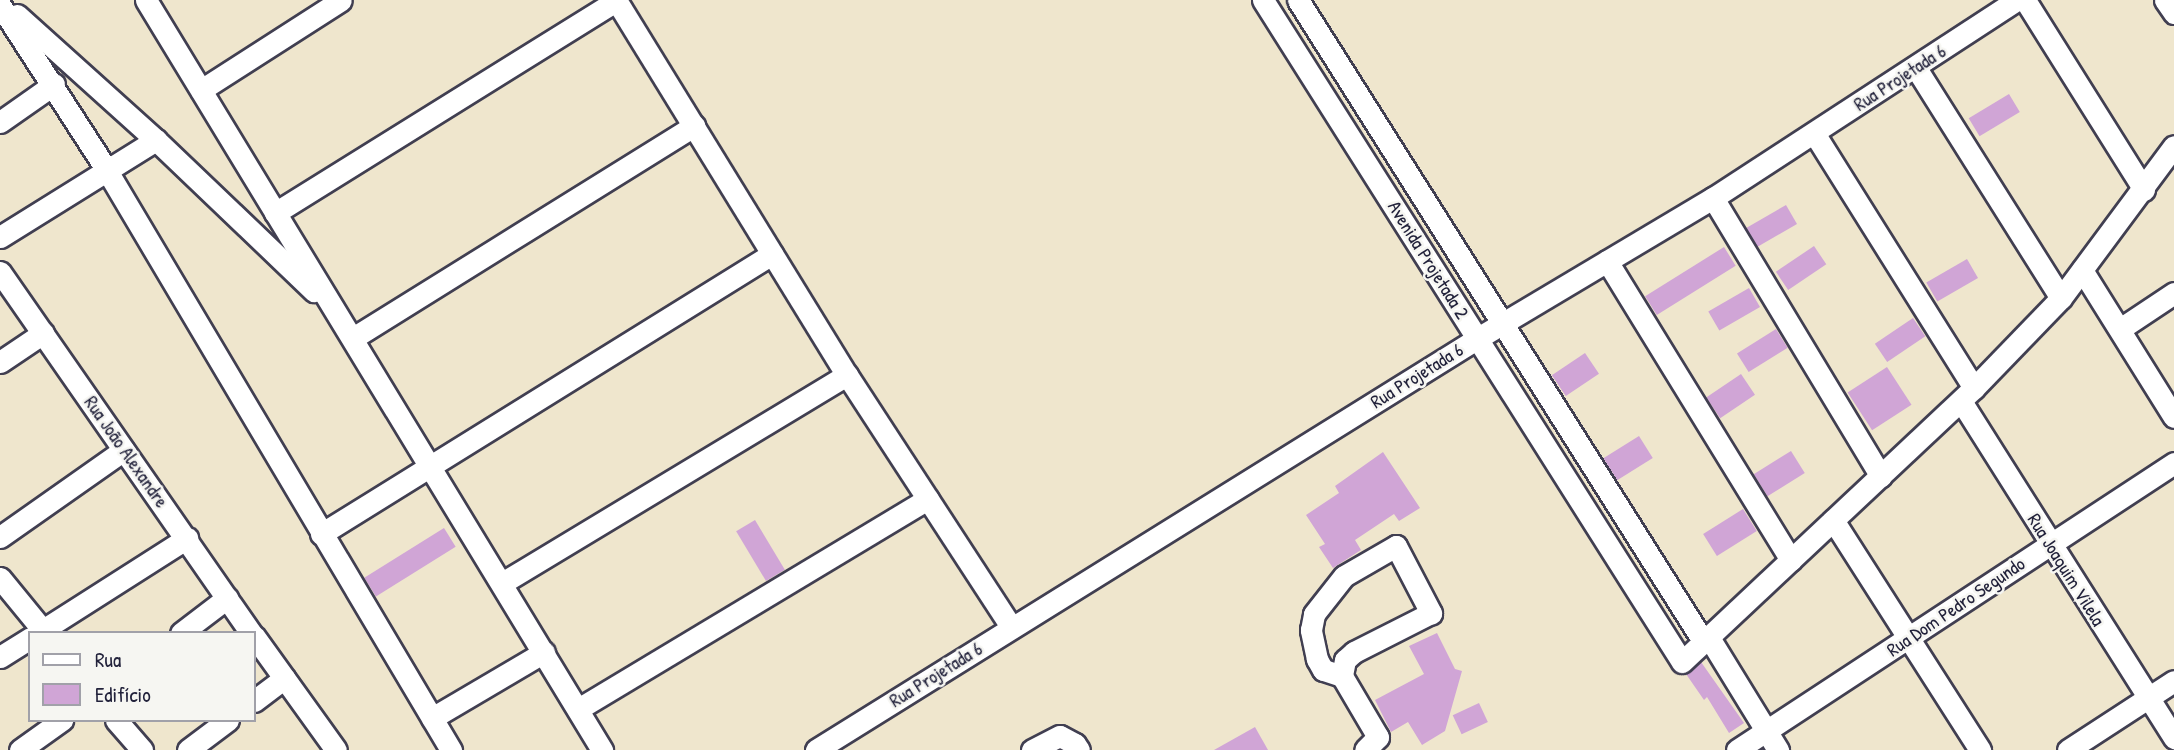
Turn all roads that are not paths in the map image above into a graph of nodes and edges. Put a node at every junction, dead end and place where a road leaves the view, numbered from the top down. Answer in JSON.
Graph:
{"nodes":[{"id":1,"x":146,"y":0,"type":"edge"},
{"id":2,"x":341,"y":0,"type":"edge"},
{"id":3,"x":616,"y":0,"type":"edge"},
{"id":4,"x":1263,"y":0,"type":"edge"},
{"id":5,"x":1298,"y":0,"type":"edge"},
{"id":6,"x":2017,"y":0,"type":"edge"},
{"id":7,"x":2025,"y":0,"type":"edge"},
{"id":8,"x":2165,"y":0,"type":"edge"},
{"id":9,"x":0,"y":2,"type":"edge"},
{"id":10,"x":2174,"y":13,"type":"edge"},
{"id":11,"x":1916,"y":68,"type":"junction"},
{"id":12,"x":54,"y":84,"type":"junction"},
{"id":13,"x":201,"y":90,"type":"junction"},
{"id":14,"x":0,"y":122,"type":"edge"},
{"id":15,"x":694,"y":126,"type":"junction"},
{"id":16,"x":1814,"y":133,"type":"junction"},
{"id":17,"x":156,"y":140,"type":"junction"},
{"id":18,"x":2174,"y":146,"type":"edge"},
{"id":19,"x":106,"y":169,"type":"junction"},
{"id":20,"x":2144,"y":190,"type":"junction"},
{"id":21,"x":1713,"y":198,"type":"junction"},
{"id":22,"x":275,"y":212,"type":"junction"},
{"id":23,"x":0,"y":237,"type":"edge"},
{"id":24,"x":772,"y":254,"type":"junction"},
{"id":25,"x":1608,"y":261,"type":"junction"},
{"id":26,"x":2082,"y":270,"type":"junction"},
{"id":27,"x":0,"y":272,"type":"edge"},
{"id":28,"x":2174,"y":293,"type":"edge"},
{"id":29,"x":2061,"y":298,"type":"junction"},
{"id":30,"x":336,"y":311,"type":"junction"},
{"id":31,"x":1504,"y":323,"type":"junction"},
{"id":32,"x":2120,"y":329,"type":"junction"},
{"id":33,"x":43,"y":333,"type":"junction"},
{"id":34,"x":353,"y":338,"type":"junction"},
{"id":35,"x":1478,"y":338,"type":"junction"},
{"id":36,"x":0,"y":362,"type":"edge"},
{"id":37,"x":847,"y":375,"type":"junction"},
{"id":38,"x":1967,"y":394,"type":"junction"},
{"id":39,"x":2174,"y":417,"type":"edge"},
{"id":40,"x":124,"y":450,"type":"junction"},
{"id":41,"x":2174,"y":463,"type":"edge"},
{"id":42,"x":431,"y":466,"type":"junction"},
{"id":43,"x":1881,"y":476,"type":"junction"},
{"id":44,"x":928,"y":499,"type":"junction"},
{"id":45,"x":1833,"y":520,"type":"junction"},
{"id":46,"x":321,"y":534,"type":"junction"},
{"id":47,"x":0,"y":537,"type":"edge"},
{"id":48,"x":187,"y":538,"type":"junction"},
{"id":49,"x":2049,"y":545,"type":"junction"},
{"id":50,"x":1791,"y":560,"type":"junction"},
{"id":51,"x":0,"y":578,"type":"edge"},
{"id":52,"x":502,"y":583,"type":"junction"},
{"id":53,"x":227,"y":598,"type":"junction"},
{"id":54,"x":1011,"y":627,"type":"junction"},
{"id":55,"x":38,"y":631,"type":"edge"},
{"id":56,"x":42,"y":631,"type":"edge"},
{"id":57,"x":184,"y":631,"type":"edge"},
{"id":58,"x":251,"y":631,"type":"edge"},
{"id":59,"x":256,"y":638,"type":"edge"},
{"id":60,"x":1706,"y":639,"type":"junction"},
{"id":61,"x":1908,"y":639,"type":"junction"},
{"id":62,"x":28,"y":640,"type":"edge"},
{"id":63,"x":544,"y":652,"type":"junction"},
{"id":64,"x":0,"y":657,"type":"edge"},
{"id":65,"x":1342,"y":676,"type":"junction"},
{"id":66,"x":284,"y":678,"type":"junction"},
{"id":67,"x":2174,"y":681,"type":"edge"},
{"id":68,"x":2148,"y":698,"type":"junction"},
{"id":69,"x":256,"y":699,"type":"edge"},
{"id":70,"x":578,"y":709,"type":"junction"},
{"id":71,"x":432,"y":718,"type":"junction"},
{"id":72,"x":59,"y":722,"type":"edge"},
{"id":73,"x":119,"y":722,"type":"edge"},
{"id":74,"x":225,"y":722,"type":"edge"},
{"id":75,"x":1766,"y":732,"type":"junction"},
{"id":76,"x":2174,"y":738,"type":"edge"},
{"id":77,"x":20,"y":750,"type":"edge"},
{"id":78,"x":142,"y":750,"type":"edge"},
{"id":79,"x":188,"y":750,"type":"edge"},
{"id":80,"x":336,"y":750,"type":"edge"},
{"id":81,"x":451,"y":750,"type":"edge"},
{"id":82,"x":602,"y":750,"type":"edge"},
{"id":83,"x":816,"y":750,"type":"edge"},
{"id":84,"x":1032,"y":750,"type":"edge"},
{"id":85,"x":1079,"y":750,"type":"edge"},
{"id":86,"x":1364,"y":750,"type":"edge"},
{"id":87,"x":1737,"y":750,"type":"edge"},
{"id":88,"x":1778,"y":750,"type":"edge"},
{"id":89,"x":1980,"y":750,"type":"edge"},
{"id":90,"x":2068,"y":750,"type":"edge"}],
"edges":[{"from":1,"to":13,"type":"street"},
{"from":2,"to":13,"type":"street"},
{"from":3,"to":15,"type":"street"},
{"from":3,"to":22,"type":"street"},
{"from":4,"to":35,"type":"street","name":"Avenida Projetada 2"},
{"from":5,"to":31,"type":"street","name":"Avenida Projetada 2"},
{"from":6,"to":11,"type":"street","name":"Rua Projetada 6"},
{"from":7,"to":20,"type":"street"},
{"from":8,"to":10,"type":"street"},
{"from":9,"to":12,"type":"street"},
{"from":9,"to":17,"type":"street"},
{"from":11,"to":16,"type":"street","name":"Rua Projetada 6"},
{"from":11,"to":29,"type":"street"},
{"from":12,"to":14,"type":"street"},
{"from":12,"to":19,"type":"street"},
{"from":13,"to":22,"type":"street"},
{"from":15,"to":24,"type":"street"},
{"from":15,"to":34,"type":"street"},
{"from":16,"to":21,"type":"street","name":"Rua Projetada 6"},
{"from":16,"to":38,"type":"street","name":"Rua Joaquim Vilela"},
{"from":17,"to":19,"type":"street"},
{"from":17,"to":30,"type":"street"},
{"from":18,"to":20,"type":"street"},
{"from":19,"to":23,"type":"street"},
{"from":19,"to":46,"type":"street"},
{"from":20,"to":26,"type":"street"},
{"from":21,"to":25,"type":"street","name":"Rua Projetada 6"},
{"from":21,"to":43,"type":"street"},
{"from":22,"to":30,"type":"street"},
{"from":24,"to":37,"type":"street"},
{"from":24,"to":42,"type":"street"},
{"from":25,"to":31,"type":"street","name":"Rua Projetada 6"},
{"from":25,"to":50,"type":"street"},
{"from":26,"to":29,"type":"street"},
{"from":26,"to":32,"type":"street"},
{"from":27,"to":33,"type":"street","name":"Rua João Alexandre"},
{"from":28,"to":32,"type":"street"},
{"from":29,"to":38,"type":"street"},
{"from":30,"to":34,"type":"street"},
{"from":31,"to":35,"type":"street","name":"Rua Projetada 6"},
{"from":31,"to":60,"type":"street","name":"Avenida Projetada 2"},
{"from":32,"to":39,"type":"street"},
{"from":33,"to":36,"type":"street"},
{"from":33,"to":40,"type":"street","name":"Rua João Alexandre"},
{"from":34,"to":42,"type":"street"},
{"from":35,"to":54,"type":"street","name":"Rua Projetada 6"},
{"from":35,"to":60,"type":"street","name":"Avenida Projetada 2"},
{"from":37,"to":44,"type":"street"},
{"from":37,"to":52,"type":"street"},
{"from":38,"to":43,"type":"street"},
{"from":38,"to":49,"type":"street","name":"Rua Joaquim Vilela"},
{"from":40,"to":47,"type":"street"},
{"from":40,"to":48,"type":"street","name":"Rua João Alexandre"},
{"from":41,"to":49,"type":"street","name":"Rua Dom Pedro Segundo"},
{"from":42,"to":46,"type":"street"},
{"from":42,"to":52,"type":"street"},
{"from":43,"to":45,"type":"street"},
{"from":44,"to":54,"type":"street"},
{"from":44,"to":70,"type":"street"},
{"from":45,"to":50,"type":"street"},
{"from":45,"to":61,"type":"street"},
{"from":46,"to":71,"type":"street"},
{"from":48,"to":53,"type":"street","name":"Rua João Alexandre"},
{"from":48,"to":56,"type":"street"},
{"from":49,"to":61,"type":"street","name":"Rua Dom Pedro Segundo"},
{"from":49,"to":68,"type":"street","name":"Rua Joaquim Vilela"},
{"from":50,"to":60,"type":"street"},
{"from":51,"to":55,"type":"street"},
{"from":52,"to":63,"type":"street"},
{"from":53,"to":57,"type":"street"},
{"from":53,"to":58,"type":"street","name":"Rua João Alexandre"},
{"from":54,"to":83,"type":"street","name":"Rua Projetada 6"},
{"from":59,"to":66,"type":"street","name":"Rua João Alexandre"},
{"from":60,"to":75,"type":"street","name":"Avenida Projetada 2"},
{"from":61,"to":75,"type":"street","name":"Rua Dom Pedro Segundo"},
{"from":61,"to":89,"type":"street"},
{"from":62,"to":64,"type":"street"},
{"from":63,"to":70,"type":"street"},
{"from":63,"to":71,"type":"street"},
{"from":65,"to":65,"type":"street"},
{"from":65,"to":86,"type":"street"},
{"from":66,"to":69,"type":"street"},
{"from":66,"to":80,"type":"street","name":"Rua João Alexandre"},
{"from":67,"to":68,"type":"street"},
{"from":68,"to":76,"type":"street","name":"Rua Joaquim Vilela"},
{"from":68,"to":90,"type":"street"},
{"from":70,"to":82,"type":"street"},
{"from":71,"to":81,"type":"street"},
{"from":72,"to":77,"type":"street"},
{"from":73,"to":78,"type":"street"},
{"from":74,"to":79,"type":"street"},
{"from":75,"to":87,"type":"street","name":"Rua Dom Pedro Segundo"},
{"from":75,"to":88,"type":"street","name":"Avenida Projetada 2"},
{"from":84,"to":85,"type":"street"}]}
